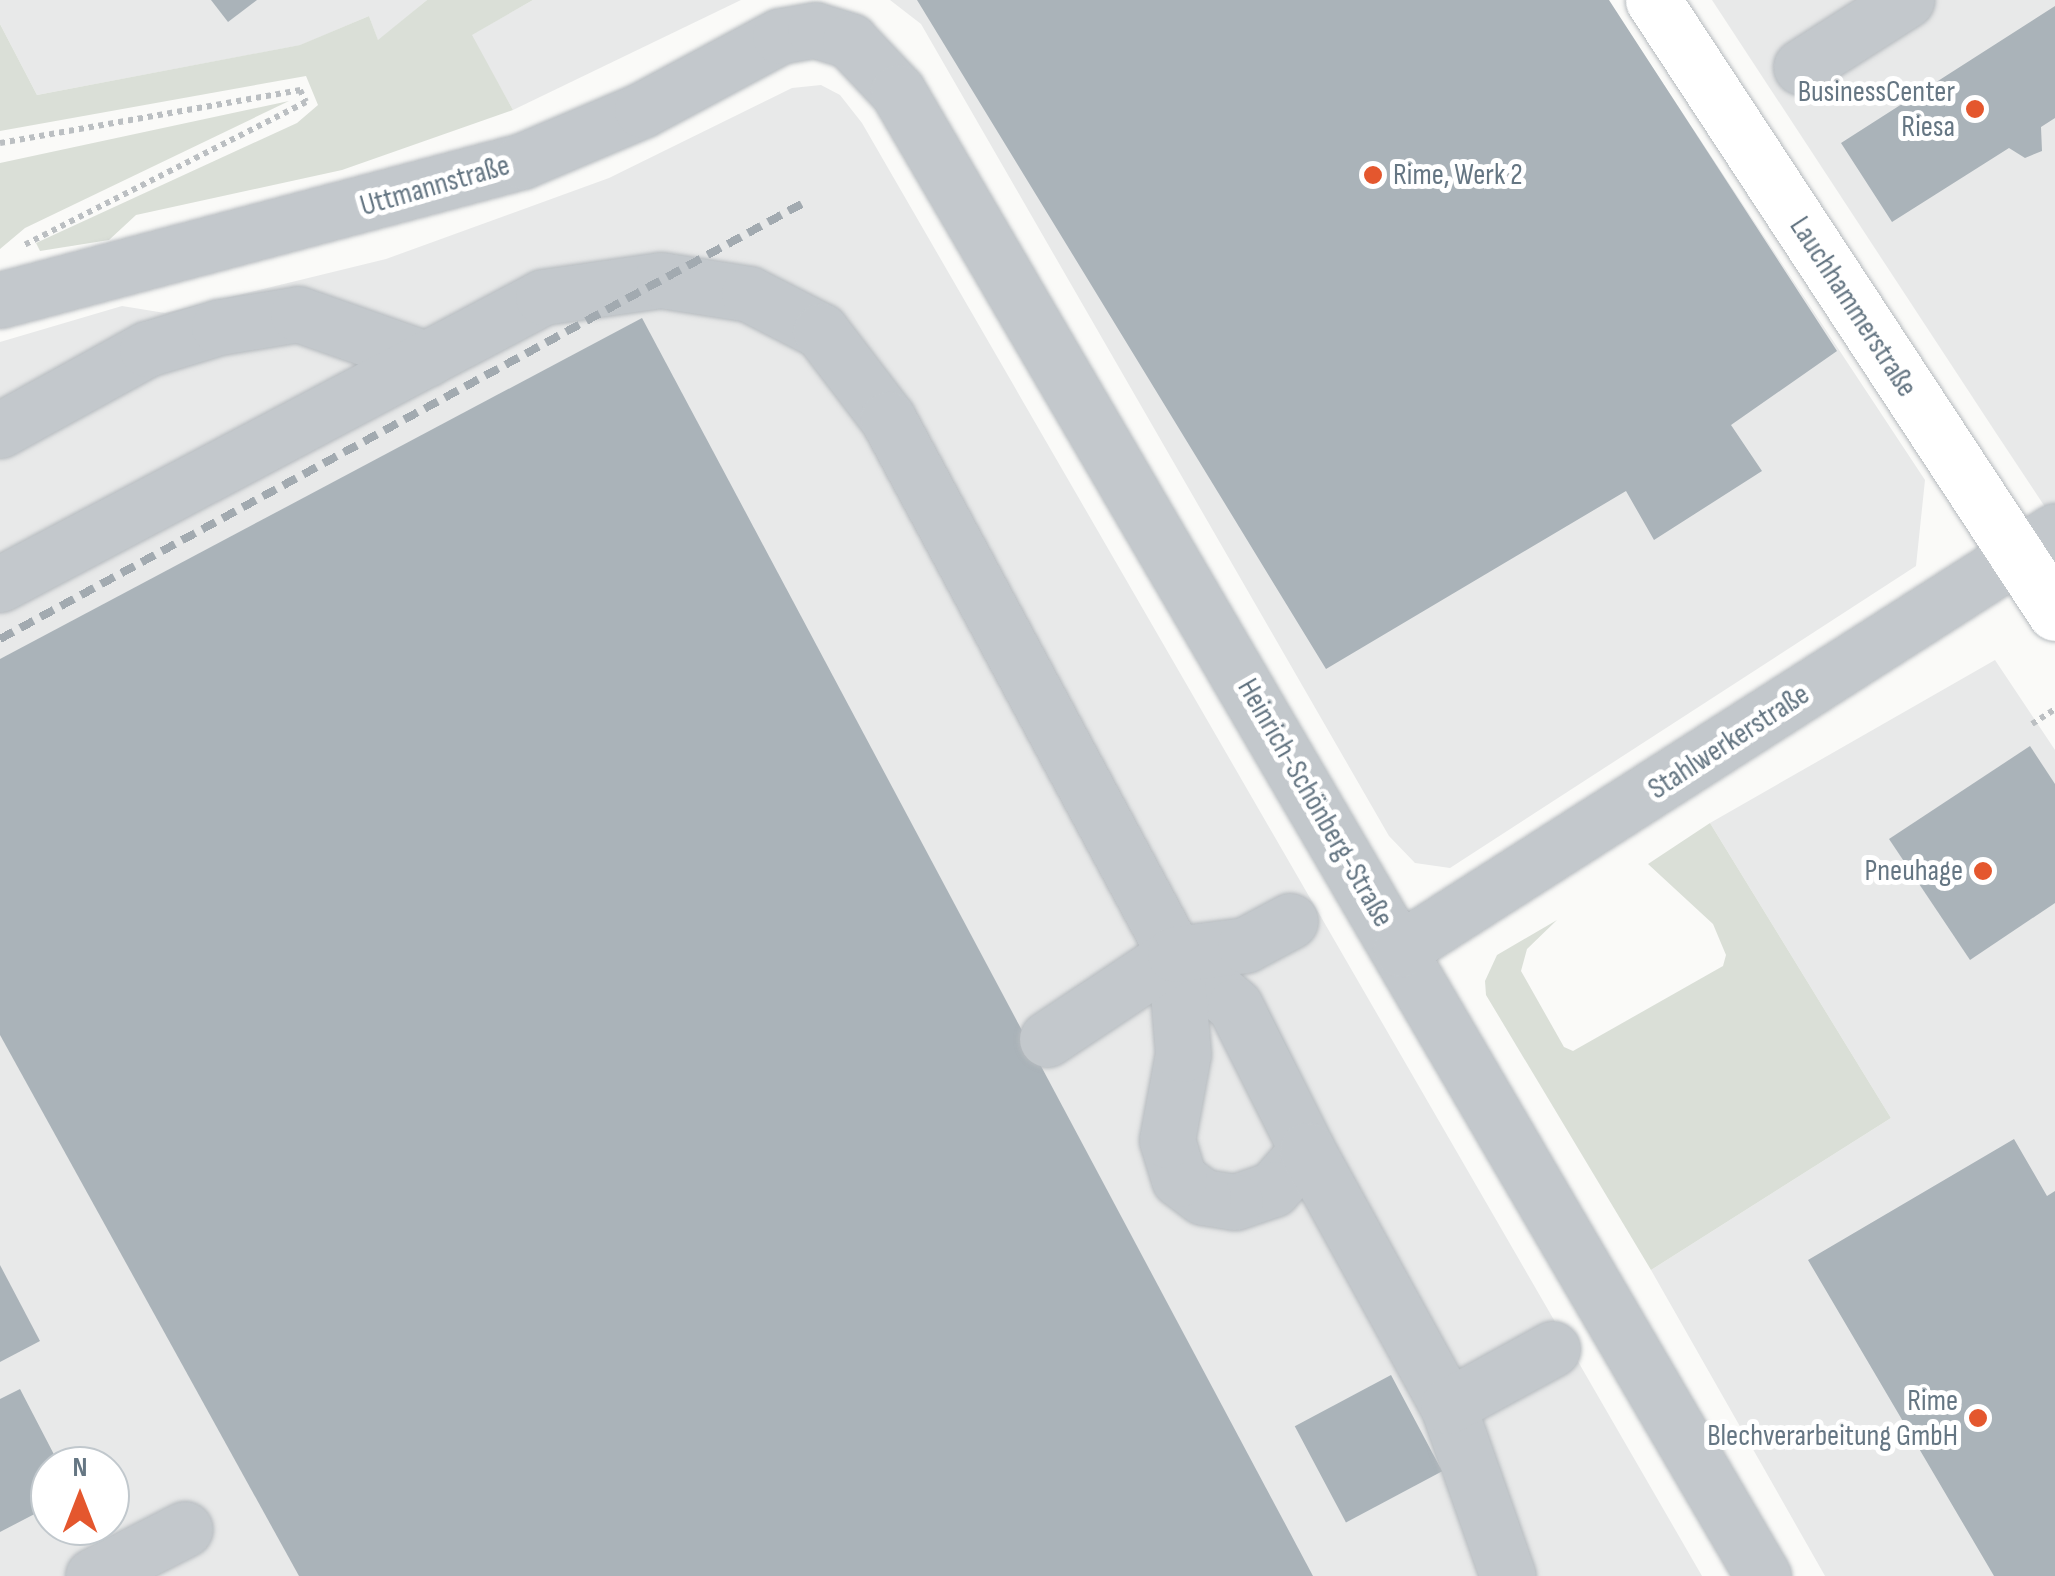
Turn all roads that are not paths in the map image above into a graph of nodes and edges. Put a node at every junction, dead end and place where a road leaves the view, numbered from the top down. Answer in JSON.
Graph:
{"nodes":[{"id":1,"x":1653,"y":0,"type":"edge"},
{"id":2,"x":1906,"y":0,"type":"edge"},
{"id":3,"x":850,"y":41,"type":"joint"},
{"id":4,"x":1801,"y":67,"type":"dead end"},
{"id":5,"x":12,"y":297,"type":"edge"},
{"id":6,"x":426,"y":358,"type":"junction"},
{"id":7,"x":0,"y":430,"type":"edge"},
{"id":8,"x":2037,"y":544,"type":"edge"},
{"id":9,"x":0,"y":584,"type":"edge"},
{"id":10,"x":2055,"y":613,"type":"edge"},
{"id":11,"x":1290,"y":920,"type":"dead end"},
{"id":12,"x":1401,"y":949,"type":"junction"},
{"id":13,"x":1175,"y":954,"type":"junction"},
{"id":14,"x":1047,"y":1040,"type":"dead end"},
{"id":15,"x":1307,"y":1150,"type":"junction"},
{"id":16,"x":1552,"y":1348,"type":"dead end"},
{"id":17,"x":1448,"y":1406,"type":"junction"},
{"id":18,"x":185,"y":1529,"type":"dead end"},
{"id":19,"x":92,"y":1576,"type":"edge"},
{"id":20,"x":1508,"y":1576,"type":"edge"},
{"id":21,"x":1764,"y":1576,"type":"edge"}],
"edges":[{"from":1,"to":8,"type":"main road","name":"Lauchhammerstraße"},
{"from":2,"to":4,"type":"street"},
{"from":3,"to":5,"type":"street","name":"Uttmannstraße"},
{"from":3,"to":12,"type":"street","name":"Heinrich-Schönberg-Straße"},
{"from":6,"to":7,"type":"street"},
{"from":6,"to":9,"type":"street"},
{"from":6,"to":13,"type":"street"},
{"from":8,"to":10,"type":"main road","name":"Lauchhammerstraße"},
{"from":8,"to":12,"type":"street","name":"Stahlwerkerstraße"},
{"from":11,"to":13,"type":"street"},
{"from":12,"to":21,"type":"street","name":"Heinrich-Schönberg-Straße"},
{"from":13,"to":14,"type":"street"},
{"from":13,"to":15,"type":"street"},
{"from":13,"to":15,"type":"street"},
{"from":15,"to":17,"type":"street"},
{"from":16,"to":17,"type":"street"},
{"from":17,"to":20,"type":"street"},
{"from":18,"to":19,"type":"street"}]}
